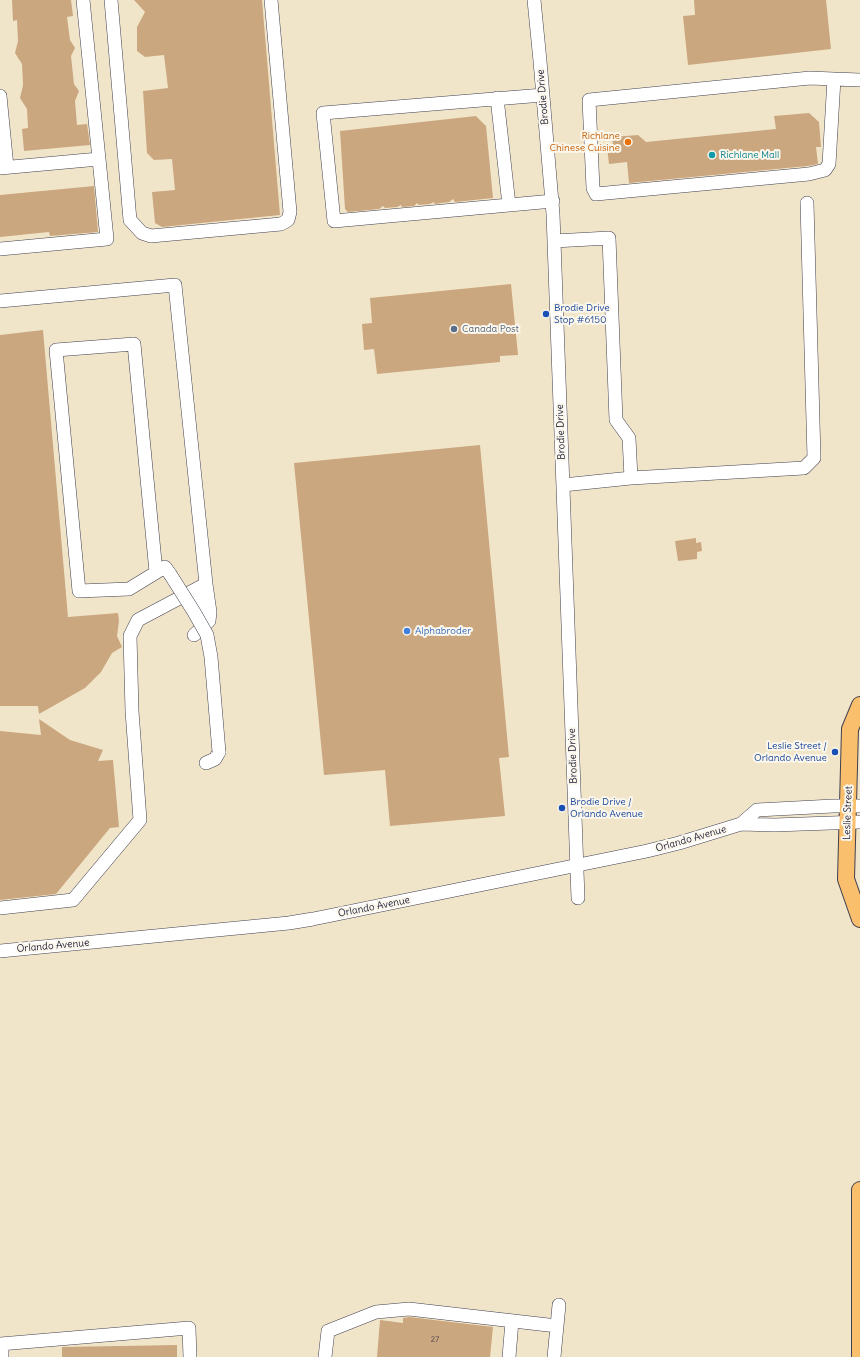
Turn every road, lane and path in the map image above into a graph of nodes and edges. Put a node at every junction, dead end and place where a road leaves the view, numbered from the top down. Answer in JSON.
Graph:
{"nodes":[{"id":1,"x":83,"y":0,"type":"edge"},
{"id":2,"x":111,"y":0,"type":"edge"},
{"id":3,"x":271,"y":0,"type":"edge"},
{"id":4,"x":534,"y":0,"type":"edge"},
{"id":5,"x":834,"y":79,"type":"junction"},
{"id":6,"x":860,"y":80,"type":"edge"},
{"id":7,"x":543,"y":94,"type":"junction"},
{"id":8,"x":0,"y":96,"type":"edge"},
{"id":9,"x":497,"y":98,"type":"junction"},
{"id":10,"x":99,"y":159,"type":"junction"},
{"id":11,"x":4,"y":167,"type":"edge"},
{"id":12,"x":552,"y":201,"type":"junction"},
{"id":13,"x":807,"y":203,"type":"dead end"},
{"id":14,"x":509,"y":205,"type":"junction"},
{"id":15,"x":554,"y":241,"type":"junction"},
{"id":16,"x":0,"y":249,"type":"edge"},
{"id":17,"x":0,"y":301,"type":"edge"},
{"id":18,"x":631,"y":478,"type":"junction"},
{"id":19,"x":563,"y":485,"type":"junction"},
{"id":20,"x":156,"y":572,"type":"junction"},
{"id":21,"x":206,"y":584,"type":"junction"},
{"id":22,"x":193,"y":591,"type":"junction"},
{"id":23,"x":209,"y":621,"type":"junction"},
{"id":24,"x":194,"y":635,"type":"dead end"},
{"id":25,"x":860,"y":705,"type":"edge"},
{"id":26,"x":206,"y":763,"type":"dead end"},
{"id":27,"x":854,"y":806,"type":"edge"},
{"id":28,"x":854,"y":822,"type":"edge"},
{"id":29,"x":741,"y":824,"type":"junction"},
{"id":30,"x":577,"y":866,"type":"junction"},
{"id":31,"x":578,"y":898,"type":"dead end"},
{"id":32,"x":0,"y":908,"type":"edge"},
{"id":33,"x":860,"y":919,"type":"edge"},
{"id":34,"x":0,"y":951,"type":"edge"},
{"id":35,"x":860,"y":1190,"type":"edge"},
{"id":36,"x":559,"y":1304,"type":"dead end"},
{"id":37,"x":512,"y":1321,"type":"junction"},
{"id":38,"x":557,"y":1326,"type":"junction"},
{"id":39,"x":1,"y":1344,"type":"edge"},
{"id":40,"x":2,"y":1357,"type":"edge"},
{"id":41,"x":190,"y":1357,"type":"edge"},
{"id":42,"x":325,"y":1357,"type":"edge"},
{"id":43,"x":509,"y":1357,"type":"edge"},
{"id":44,"x":554,"y":1357,"type":"edge"},
{"id":45,"x":860,"y":1357,"type":"edge"}],
"edges":[{"from":1,"to":10,"type":"street"},
{"from":2,"to":3,"type":"street"},
{"from":4,"to":7,"type":"street","name":"Brodie Drive"},
{"from":5,"to":5,"type":"street"},
{"from":5,"to":6,"type":"street"},
{"from":7,"to":9,"type":"street"},
{"from":7,"to":12,"type":"street","name":"Brodie Drive"},
{"from":8,"to":11,"type":"street"},
{"from":9,"to":14,"type":"street"},
{"from":9,"to":14,"type":"street"},
{"from":10,"to":11,"type":"street"},
{"from":10,"to":16,"type":"street"},
{"from":12,"to":14,"type":"street"},
{"from":12,"to":15,"type":"street","name":"Brodie Drive"},
{"from":13,"to":18,"type":"street"},
{"from":15,"to":18,"type":"street"},
{"from":15,"to":19,"type":"street","name":"Brodie Drive"},
{"from":17,"to":21,"type":"street"},
{"from":18,"to":19,"type":"street"},
{"from":19,"to":30,"type":"street","name":"Brodie Drive"},
{"from":20,"to":20,"type":"street"},
{"from":20,"to":26,"type":"street","bridge":true},
{"from":21,"to":22,"type":"street"},
{"from":21,"to":23,"type":"street"},
{"from":22,"to":23,"type":"street"},
{"from":22,"to":32,"type":"street"},
{"from":23,"to":24,"type":"street"},
{"from":25,"to":27,"type":"main road","name":"Leslie Street"},
{"from":27,"to":28,"type":"main road","name":"Leslie Street"},
{"from":27,"to":29,"type":"street","name":"Orlando Avenue"},
{"from":28,"to":29,"type":"street","name":"Orlando Avenue"},
{"from":28,"to":33,"type":"main road","name":"Leslie Street"},
{"from":29,"to":30,"type":"street","name":"Orlando Avenue"},
{"from":30,"to":31,"type":"street","name":"Brodie Drive"},
{"from":30,"to":34,"type":"street","name":"Orlando Avenue"},
{"from":35,"to":45,"type":"main road"},
{"from":36,"to":38,"type":"street"},
{"from":37,"to":38,"type":"street"},
{"from":37,"to":42,"type":"street"},
{"from":37,"to":43,"type":"street"},
{"from":38,"to":44,"type":"street"},
{"from":39,"to":40,"type":"street"},
{"from":39,"to":41,"type":"street"}]}
